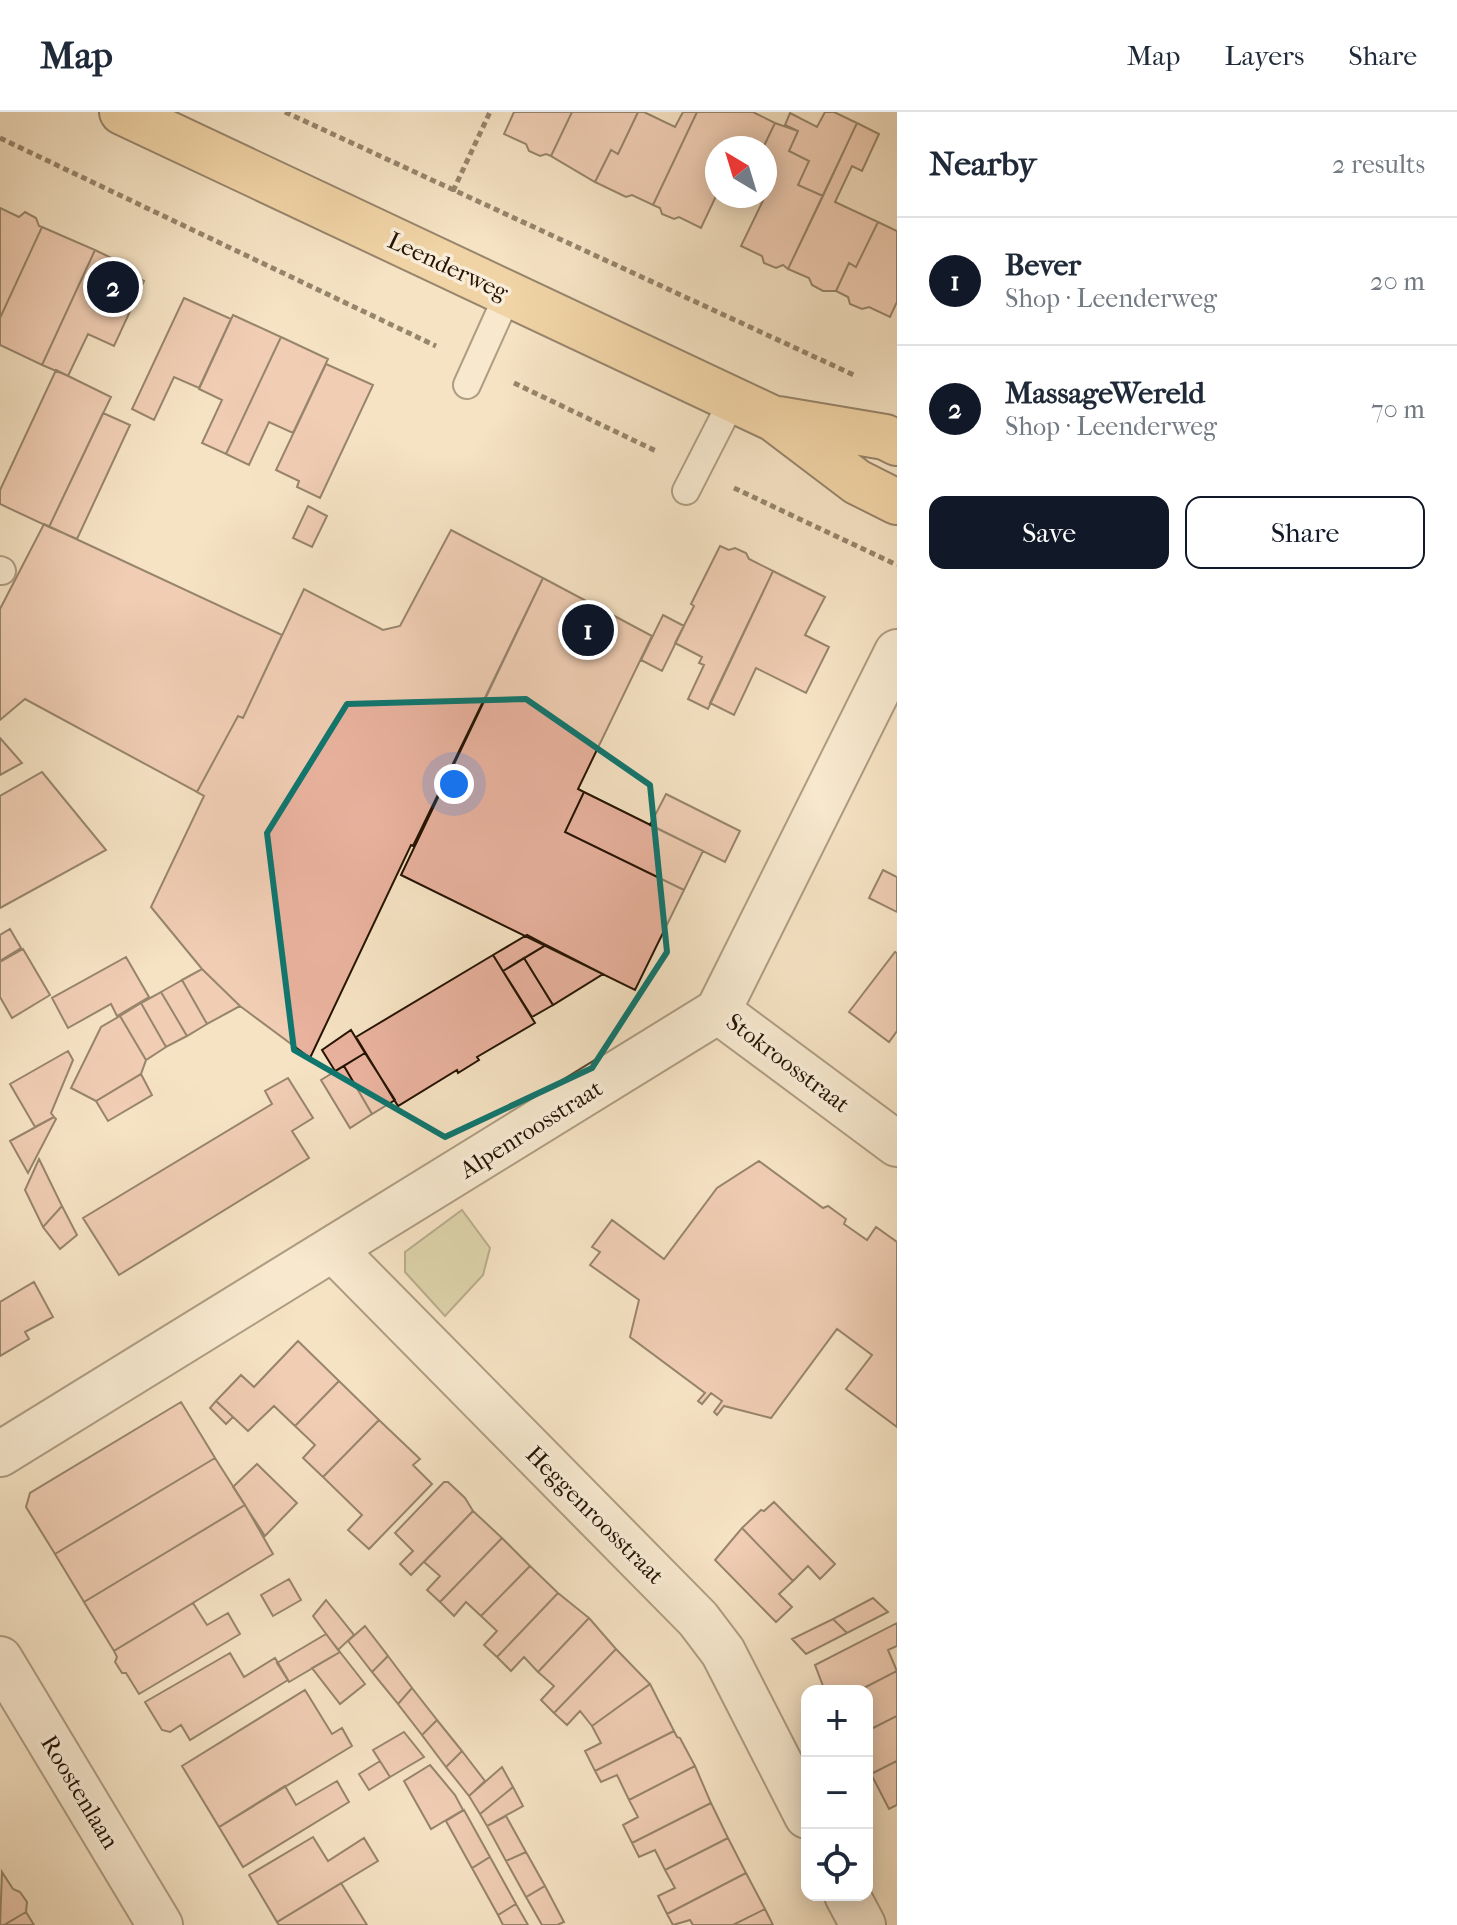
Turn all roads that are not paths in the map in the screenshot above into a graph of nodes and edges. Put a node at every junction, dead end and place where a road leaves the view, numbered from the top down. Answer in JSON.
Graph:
{"nodes":[{"id":1,"x":122,"y":112,"type":"edge"},
{"id":2,"x":508,"y":294,"type":"junction"},
{"id":3,"x":467,"y":385,"type":"dead end"},
{"id":4,"x":733,"y":399,"type":"junction"},
{"id":5,"x":774,"y":419,"type":"junction"},
{"id":6,"x":897,"y":443,"type":"edge"},
{"id":7,"x":686,"y":491,"type":"dead end"},
{"id":8,"x":897,"y":502,"type":"edge"},
{"id":9,"x":897,"y":652,"type":"edge"},
{"id":10,"x":718,"y":1011,"type":"junction"},
{"id":11,"x":897,"y":1144,"type":"edge"},
{"id":12,"x":334,"y":1250,"type":"junction"},
{"id":13,"x":0,"y":1454,"type":"edge"},
{"id":14,"x":0,"y":1659,"type":"edge"},
{"id":15,"x":801,"y":1804,"type":"edge"},
{"id":16,"x":850,"y":1901,"type":"edge"},
{"id":17,"x":160,"y":1925,"type":"edge"},
{"id":18,"x":863,"y":1925,"type":"edge"}],
"edges":[{"from":1,"to":2,"type":"main road","name":"Leenderweg"},
{"from":2,"to":3,"type":"lane"},
{"from":2,"to":4,"type":"main road","name":"Leenderweg"},
{"from":4,"to":5,"type":"main road","name":"Leenderweg"},
{"from":4,"to":7,"type":"lane"},
{"from":5,"to":6,"type":"main road","name":"Leenderweg"},
{"from":5,"to":8,"type":"main road","name":"Leenderweg"},
{"from":9,"to":10,"type":"street"},
{"from":10,"to":11,"type":"street","name":"Stokroosstraat"},
{"from":10,"to":12,"type":"street","name":"Alpenroosstraat"},
{"from":12,"to":13,"type":"street","name":"Alpenroosstraat"},
{"from":12,"to":15,"type":"street","name":"Heggenroosstraat"},
{"from":14,"to":17,"type":"street","name":"Roostenlaan"},
{"from":16,"to":18,"type":"street"}]}
